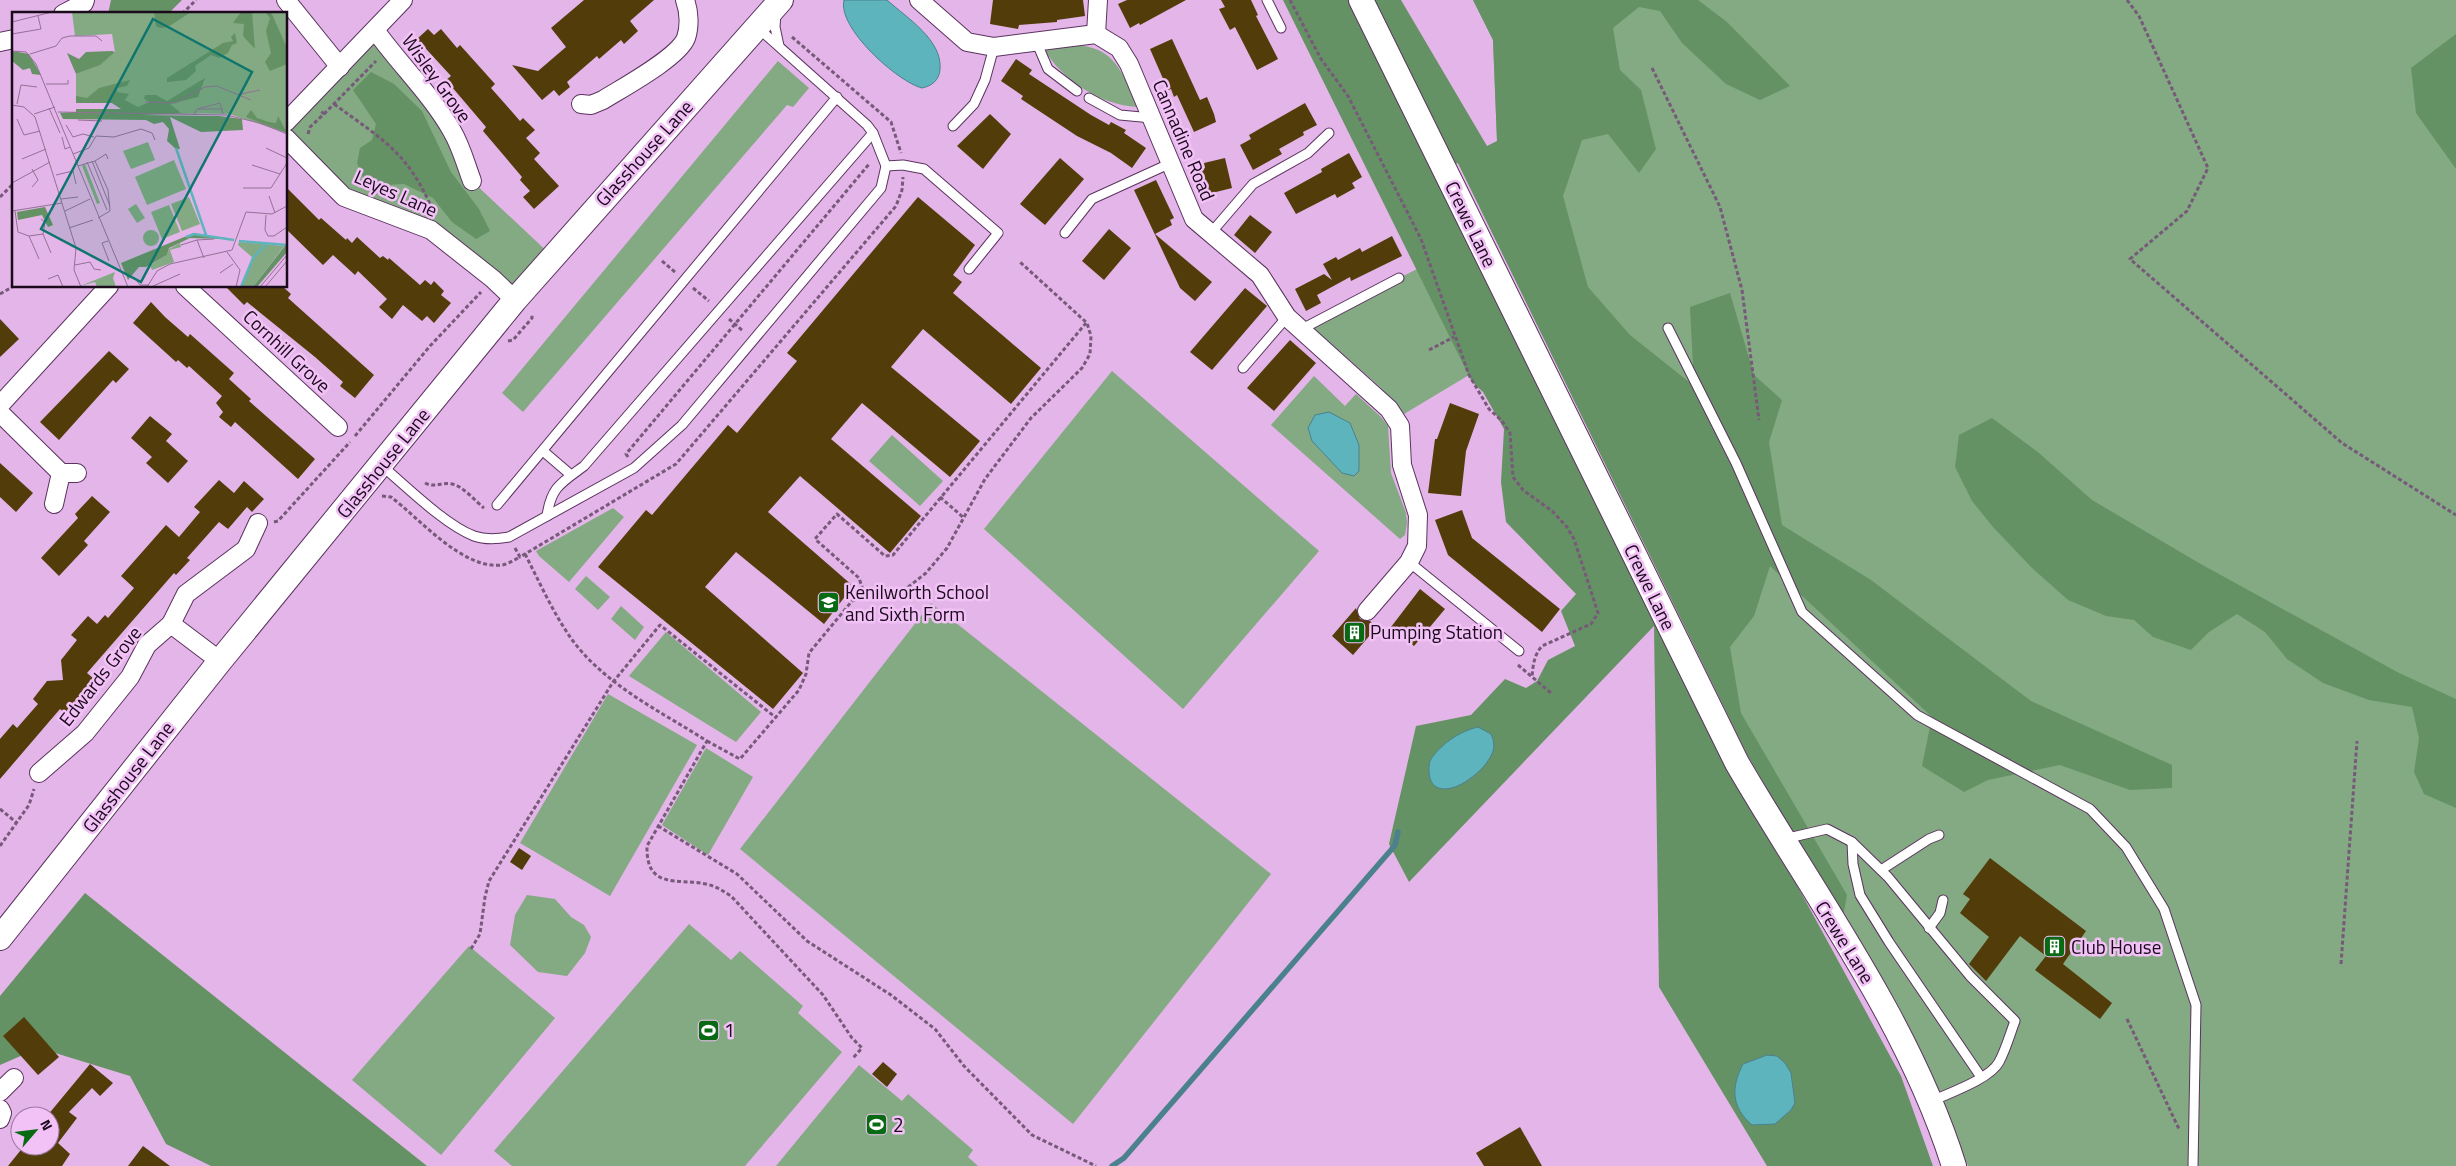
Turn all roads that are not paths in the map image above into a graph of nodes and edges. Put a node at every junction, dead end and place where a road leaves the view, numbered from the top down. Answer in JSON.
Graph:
{"nodes":[{"id":1,"x":85,"y":0,"type":"edge"},
{"id":2,"x":286,"y":0,"type":"edge"},
{"id":3,"x":403,"y":0,"type":"edge"},
{"id":4,"x":685,"y":0,"type":"edge"},
{"id":5,"x":919,"y":0,"type":"edge"},
{"id":6,"x":1098,"y":0,"type":"edge"},
{"id":7,"x":1268,"y":0,"type":"edge"},
{"id":8,"x":1361,"y":0,"type":"edge"},
{"id":9,"x":780,"y":1,"type":"edge"},
{"id":10,"x":67,"y":12,"type":"edge"},
{"id":11,"x":757,"y":27,"type":"junction"},
{"id":12,"x":1281,"y":28,"type":"dead end"},
{"id":13,"x":375,"y":30,"type":"junction"},
{"id":14,"x":1096,"y":34,"type":"junction"},
{"id":15,"x":1036,"y":41,"type":"junction"},
{"id":16,"x":779,"y":46,"type":"junction"},
{"id":17,"x":994,"y":47,"type":"junction"},
{"id":18,"x":340,"y":67,"type":"junction"},
{"id":19,"x":1077,"y":91,"type":"dead end"},
{"id":20,"x":837,"y":97,"type":"junction"},
{"id":21,"x":1089,"y":98,"type":"dead end"},
{"id":22,"x":581,"y":104,"type":"dead end"},
{"id":23,"x":1153,"y":118,"type":"junction"},
{"id":24,"x":288,"y":120,"type":"edge"},
{"id":25,"x":953,"y":126,"type":"dead end"},
{"id":26,"x":1329,"y":132,"type":"dead end"},
{"id":27,"x":873,"y":133,"type":"junction"},
{"id":28,"x":288,"y":140,"type":"edge"},
{"id":29,"x":1171,"y":163,"type":"junction"},
{"id":30,"x":886,"y":166,"type":"junction"},
{"id":31,"x":472,"y":181,"type":"dead end"},
{"id":32,"x":1065,"y":233,"type":"dead end"},
{"id":33,"x":1210,"y":234,"type":"junction"},
{"id":34,"x":969,"y":269,"type":"dead end"},
{"id":35,"x":1399,"y":278,"type":"dead end"},
{"id":36,"x":107,"y":288,"type":"edge"},
{"id":37,"x":187,"y":288,"type":"edge"},
{"id":38,"x":524,"y":304,"type":"junction"},
{"id":39,"x":1287,"y":317,"type":"junction"},
{"id":40,"x":1668,"y":328,"type":"dead end"},
{"id":41,"x":1299,"y":330,"type":"junction"},
{"id":42,"x":1244,"y":368,"type":"dead end"},
{"id":43,"x":0,"y":404,"type":"edge"},
{"id":44,"x":0,"y":414,"type":"edge"},
{"id":45,"x":338,"y":427,"type":"dead end"},
{"id":46,"x":543,"y":451,"type":"junction"},
{"id":47,"x":381,"y":465,"type":"junction"},
{"id":48,"x":571,"y":475,"type":"junction"},
{"id":49,"x":54,"y":504,"type":"dead end"},
{"id":50,"x":497,"y":506,"type":"dead end"},
{"id":51,"x":547,"y":516,"type":"junction"},
{"id":52,"x":258,"y":522,"type":"road end"},
{"id":53,"x":1409,"y":562,"type":"junction"},
{"id":54,"x":1367,"y":611,"type":"dead end"},
{"id":55,"x":171,"y":624,"type":"junction"},
{"id":56,"x":1519,"y":651,"type":"dead end"},
{"id":57,"x":220,"y":661,"type":"junction"},
{"id":58,"x":39,"y":773,"type":"road end"},
{"id":59,"x":1939,"y":835,"type":"dead end"},
{"id":60,"x":1782,"y":840,"type":"junction"},
{"id":61,"x":1852,"y":842,"type":"junction"},
{"id":62,"x":1881,"y":870,"type":"junction"},
{"id":63,"x":1943,"y":900,"type":"dead end"},
{"id":64,"x":1929,"y":928,"type":"junction"},
{"id":65,"x":0,"y":938,"type":"edge"},
{"id":66,"x":1981,"y":1077,"type":"junction"},
{"id":67,"x":14,"y":1078,"type":"dead end"},
{"id":68,"x":0,"y":1092,"type":"edge"},
{"id":69,"x":1930,"y":1101,"type":"junction"},
{"id":70,"x":0,"y":1109,"type":"edge"},
{"id":71,"x":0,"y":1119,"type":"edge"},
{"id":72,"x":2193,"y":1162,"type":"edge"},
{"id":73,"x":1954,"y":1166,"type":"edge"},
{"id":74,"x":2199,"y":1166,"type":"edge"}],
"edges":[{"from":1,"to":10,"type":"street"},
{"from":2,"to":18,"type":"street"},
{"from":3,"to":13,"type":"street"},
{"from":4,"to":22,"type":"street"},
{"from":5,"to":17,"type":"street"},
{"from":6,"to":14,"type":"street"},
{"from":7,"to":12,"type":"lane"},
{"from":8,"to":60,"type":"street","name":"Crewe Lane"},
{"from":9,"to":11,"type":"street","name":"Glasshouse Lane"},
{"from":9,"to":16,"type":"lane"},
{"from":11,"to":16,"type":"lane"},
{"from":11,"to":38,"type":"street","name":"Glasshouse Lane"},
{"from":13,"to":18,"type":"street"},
{"from":13,"to":31,"type":"street","name":"Wisley Grove"},
{"from":14,"to":15,"type":"street"},
{"from":14,"to":23,"type":"street","name":"Cannadine Road"},
{"from":15,"to":17,"type":"street"},
{"from":15,"to":19,"type":"lane"},
{"from":16,"to":20,"type":"lane"},
{"from":17,"to":25,"type":"lane"},
{"from":18,"to":24,"type":"street"},
{"from":20,"to":27,"type":"lane"},
{"from":20,"to":46,"type":"lane"},
{"from":21,"to":23,"type":"lane"},
{"from":23,"to":29,"type":"street","name":"Cannadine Road"},
{"from":26,"to":33,"type":"lane"},
{"from":27,"to":30,"type":"lane"},
{"from":27,"to":48,"type":"lane"},
{"from":28,"to":38,"type":"street","name":"Leyes Lane"},
{"from":29,"to":32,"type":"lane"},
{"from":29,"to":33,"type":"street","name":"Cannadine Road"},
{"from":30,"to":34,"type":"lane"},
{"from":30,"to":51,"type":"lane"},
{"from":33,"to":39,"type":"street","name":"Cannadine Road"},
{"from":35,"to":41,"type":"lane"},
{"from":36,"to":43,"type":"street"},
{"from":37,"to":45,"type":"street","name":"Cornhill Grove"},
{"from":38,"to":47,"type":"street","name":"Glasshouse Lane"},
{"from":39,"to":41,"type":"street","name":"Cannadine Road"},
{"from":39,"to":42,"type":"lane"},
{"from":40,"to":72,"type":"lane"},
{"from":41,"to":53,"type":"street","name":"Cannadine Road"},
{"from":44,"to":49,"type":"street"},
{"from":46,"to":48,"type":"lane"},
{"from":46,"to":50,"type":"lane"},
{"from":47,"to":51,"type":"lane"},
{"from":47,"to":57,"type":"street","name":"Glasshouse Lane"},
{"from":48,"to":51,"type":"lane"},
{"from":52,"to":55,"type":"street","name":"Edwards Grove"},
{"from":53,"to":54,"type":"street","name":"Cannadine Road"},
{"from":53,"to":56,"type":"lane"},
{"from":55,"to":57,"type":"street","name":"Edwards Grove"},
{"from":55,"to":58,"type":"street","name":"Edwards Grove"},
{"from":57,"to":65,"type":"street","name":"Glasshouse Lane"},
{"from":59,"to":62,"type":"lane"},
{"from":60,"to":61,"type":"lane"},
{"from":60,"to":69,"type":"street","name":"Crewe Lane"},
{"from":61,"to":62,"type":"lane"},
{"from":61,"to":66,"type":"lane"},
{"from":62,"to":64,"type":"lane"},
{"from":63,"to":64,"type":"lane"},
{"from":64,"to":66,"type":"lane"},
{"from":66,"to":69,"type":"lane"},
{"from":67,"to":68,"type":"street"},
{"from":69,"to":73,"type":"street","name":"Crewe Lane"},
{"from":70,"to":71,"type":"street"},
{"from":72,"to":74,"type":"lane"}]}
